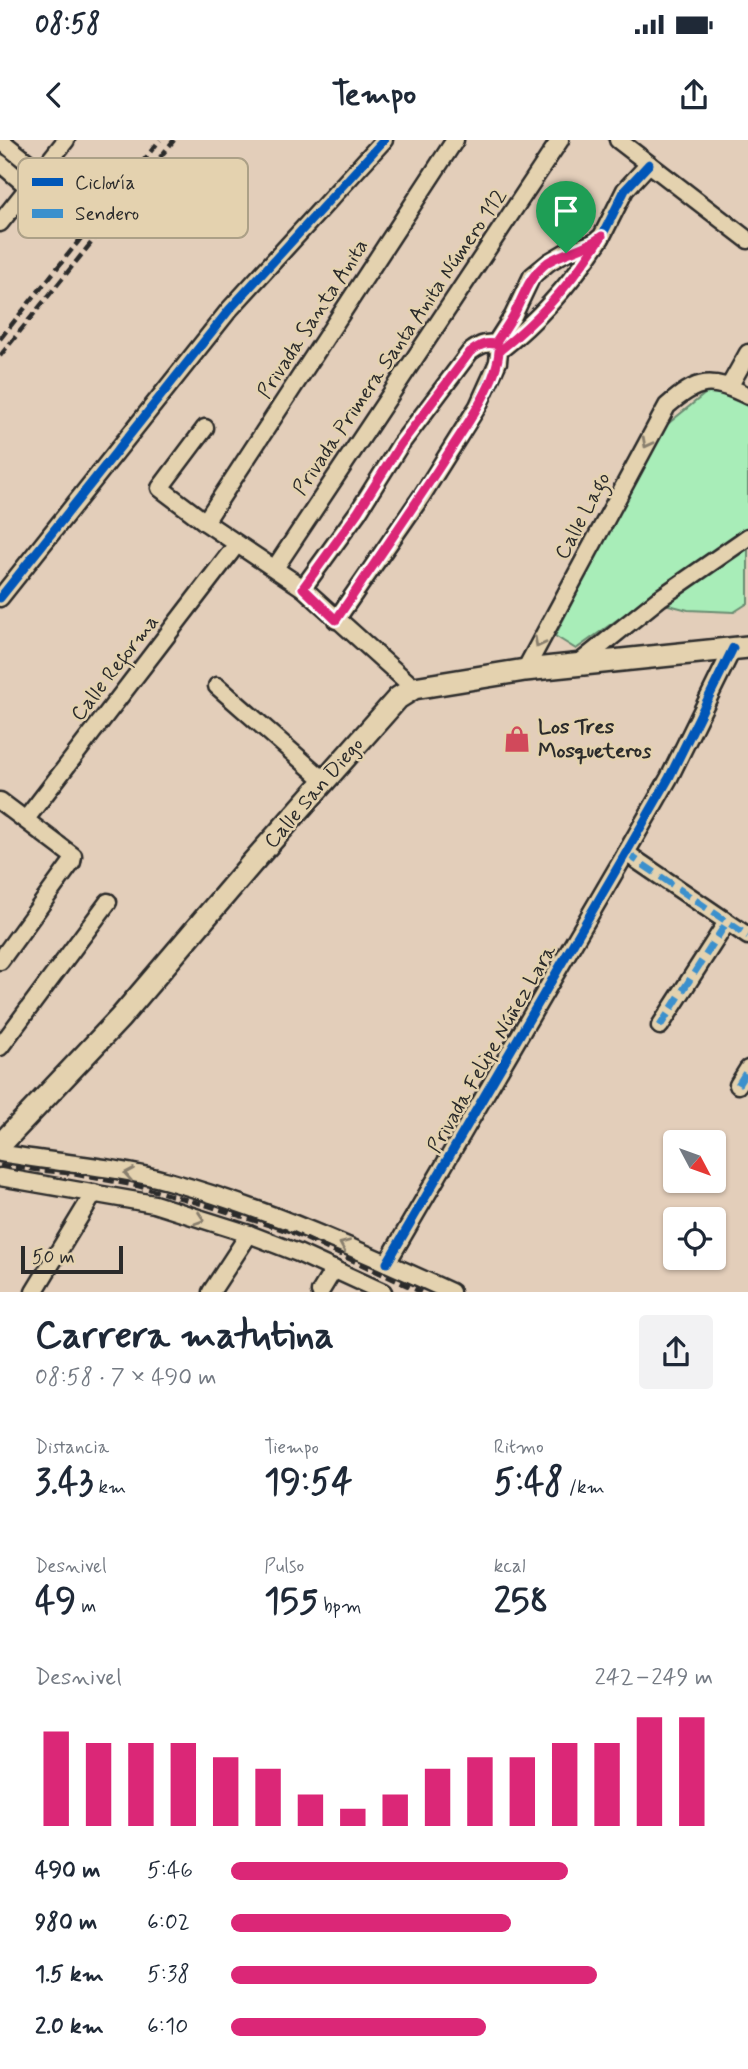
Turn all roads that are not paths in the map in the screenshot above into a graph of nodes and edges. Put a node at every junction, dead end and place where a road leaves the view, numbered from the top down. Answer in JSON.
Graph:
{"nodes":[{"id":1,"x":0,"y":140,"type":"edge"},
{"id":2,"x":66,"y":140,"type":"edge"},
{"id":3,"x":384,"y":140,"type":"edge"},
{"id":4,"x":456,"y":140,"type":"edge"},
{"id":5,"x":560,"y":140,"type":"edge"},
{"id":6,"x":618,"y":140,"type":"edge"},
{"id":7,"x":22,"y":158,"type":"edge"},
{"id":8,"x":51,"y":158,"type":"edge"},
{"id":9,"x":0,"y":163,"type":"edge"},
{"id":10,"x":649,"y":164,"type":"junction"},
{"id":11,"x":18,"y":178,"type":"edge"},
{"id":12,"x":18,"y":200,"type":"edge"},
{"id":13,"x":0,"y":223,"type":"edge"},
{"id":14,"x":598,"y":240,"type":"junction"},
{"id":15,"x":748,"y":240,"type":"edge"},
{"id":16,"x":497,"y":348,"type":"junction"},
{"id":17,"x":748,"y":354,"type":"edge"},
{"id":18,"x":729,"y":387,"type":"junction"},
{"id":19,"x":748,"y":396,"type":"edge"},
{"id":20,"x":205,"y":428,"type":"dead end"},
{"id":21,"x":205,"y":522,"type":"junction"},
{"id":22,"x":748,"y":537,"type":"edge"},
{"id":23,"x":237,"y":544,"type":"junction"},
{"id":24,"x":275,"y":568,"type":"junction"},
{"id":25,"x":303,"y":588,"type":"junction"},
{"id":26,"x":0,"y":598,"type":"edge"},
{"id":27,"x":336,"y":620,"type":"junction"},
{"id":28,"x":742,"y":650,"type":"edge"},
{"id":29,"x":576,"y":666,"type":"junction"},
{"id":30,"x":525,"y":670,"type":"junction"},
{"id":31,"x":217,"y":686,"type":"dead end"},
{"id":32,"x":414,"y":688,"type":"junction"},
{"id":33,"x":325,"y":780,"type":"junction"},
{"id":34,"x":0,"y":801,"type":"edge"},
{"id":35,"x":26,"y":819,"type":"junction"},
{"id":36,"x":626,"y":853,"type":"junction"},
{"id":37,"x":108,"y":902,"type":"dead end"},
{"id":38,"x":727,"y":922,"type":"junction"},
{"id":39,"x":748,"y":936,"type":"edge"},
{"id":40,"x":0,"y":961,"type":"edge"},
{"id":41,"x":660,"y":1026,"type":"dead end"},
{"id":42,"x":0,"y":1047,"type":"edge"},
{"id":43,"x":748,"y":1069,"type":"edge"},
{"id":44,"x":738,"y":1085,"type":"dead end"},
{"id":45,"x":0,"y":1144,"type":"edge"},
{"id":46,"x":0,"y":1153,"type":"edge"},
{"id":47,"x":0,"y":1177,"type":"edge"},
{"id":48,"x":94,"y":1193,"type":"junction"},
{"id":49,"x":249,"y":1234,"type":"junction"},
{"id":50,"x":387,"y":1263,"type":"junction"},
{"id":51,"x":334,"y":1269,"type":"junction"},
{"id":52,"x":34,"y":1292,"type":"edge"},
{"id":53,"x":211,"y":1292,"type":"edge"},
{"id":54,"x":320,"y":1292,"type":"edge"},
{"id":55,"x":383,"y":1292,"type":"edge"},
{"id":56,"x":451,"y":1292,"type":"edge"}],
"edges":[{"from":1,"to":7,"type":"street"},
{"from":2,"to":8,"type":"street"},
{"from":3,"to":26,"type":"street"},
{"from":4,"to":21,"type":"street","name":"Privada Santa Anita"},
{"from":5,"to":24,"type":"street","name":"Privada Primera Santa Anita Número 112"},
{"from":6,"to":10,"type":"street"},
{"from":9,"to":11,"type":"street"},
{"from":10,"to":14,"type":"street"},
{"from":10,"to":15,"type":"street"},
{"from":12,"to":13,"type":"street"},
{"from":14,"to":16,"type":"street"},
{"from":14,"to":16,"type":"street"},
{"from":16,"to":25,"type":"street"},
{"from":16,"to":27,"type":"street"},
{"from":17,"to":18,"type":"street"},
{"from":18,"to":19,"type":"street"},
{"from":18,"to":30,"type":"street","name":"Calle Lago","one_way":true},
{"from":20,"to":21,"type":"street"},
{"from":21,"to":23,"type":"street"},
{"from":22,"to":29,"type":"street"},
{"from":23,"to":24,"type":"street"},
{"from":23,"to":35,"type":"street","name":"Calle Reforma"},
{"from":24,"to":25,"type":"street"},
{"from":25,"to":27,"type":"street"},
{"from":27,"to":32,"type":"street"},
{"from":28,"to":29,"type":"main road"},
{"from":28,"to":36,"type":"street","name":"Privada Felipe Núñez Lara"},
{"from":29,"to":30,"type":"main road"},
{"from":30,"to":32,"type":"main road"},
{"from":31,"to":33,"type":"street"},
{"from":32,"to":33,"type":"main road","name":"Calle San Diego"},
{"from":33,"to":45,"type":"main road","name":"Calle San Diego"},
{"from":34,"to":35,"type":"street"},
{"from":35,"to":40,"type":"street"},
{"from":36,"to":38,"type":"street"},
{"from":36,"to":50,"type":"street","name":"Privada Felipe Núñez Lara"},
{"from":37,"to":42,"type":"street"},
{"from":38,"to":39,"type":"street"},
{"from":38,"to":41,"type":"street"},
{"from":43,"to":44,"type":"street"},
{"from":50,"to":46,"type":"street","one_way":true},
{"from":47,"to":48,"type":"street"},
{"from":48,"to":49,"type":"street","one_way":true},
{"from":48,"to":52,"type":"street"},
{"from":49,"to":51,"type":"street"},
{"from":49,"to":53,"type":"street"},
{"from":50,"to":56,"type":"street"},
{"from":51,"to":54,"type":"street"},
{"from":51,"to":55,"type":"street"}]}
